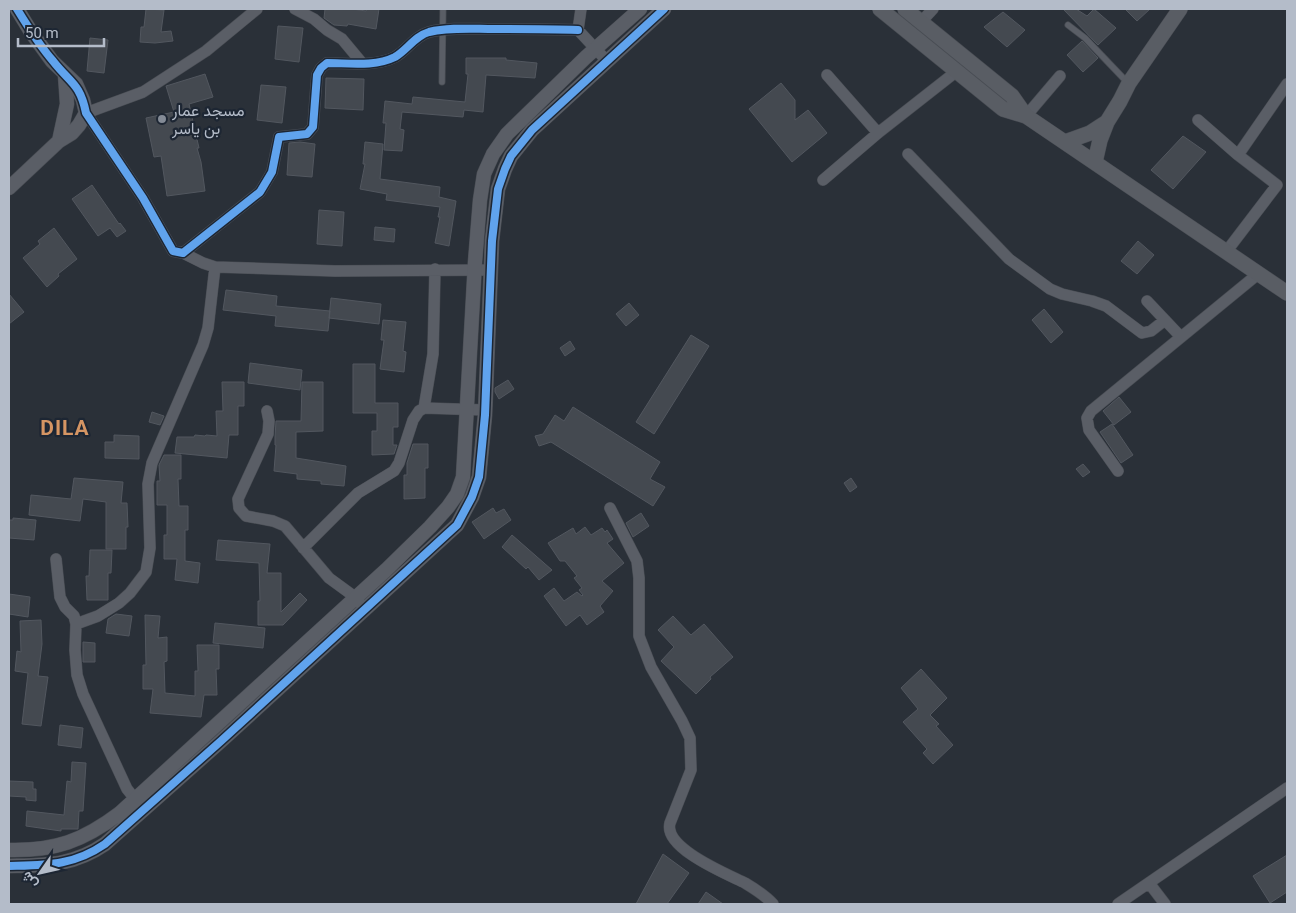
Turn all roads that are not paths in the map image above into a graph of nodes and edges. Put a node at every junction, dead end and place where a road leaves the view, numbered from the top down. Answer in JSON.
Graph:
{"nodes":[{"id":1,"x":17,"y":9,"type":"edge"},
{"id":2,"x":258,"y":9,"type":"edge"},
{"id":3,"x":295,"y":9,"type":"edge"},
{"id":4,"x":443,"y":9,"type":"edge"},
{"id":5,"x":581,"y":9,"type":"edge"},
{"id":6,"x":640,"y":9,"type":"edge"},
{"id":7,"x":664,"y":9,"type":"edge"},
{"id":8,"x":880,"y":9,"type":"edge"},
{"id":9,"x":906,"y":9,"type":"edge"},
{"id":10,"x":933,"y":9,"type":"edge"},
{"id":11,"x":1180,"y":9,"type":"edge"},
{"id":12,"x":921,"y":22,"type":"junction"},
{"id":13,"x":1068,"y":25,"type":"dead end"},
{"id":14,"x":443,"y":30,"type":"junction"},
{"id":15,"x":578,"y":30,"type":"junction"},
{"id":16,"x":596,"y":48,"type":"junction"},
{"id":17,"x":607,"y":61,"type":"junction"},
{"id":18,"x":362,"y":63,"type":"junction"},
{"id":19,"x":956,"y":71,"type":"junction"},
{"id":20,"x":65,"y":75,"type":"junction"},
{"id":21,"x":827,"y":75,"type":"dead end"},
{"id":22,"x":1060,"y":76,"type":"dead end"},
{"id":23,"x":442,"y":82,"type":"dead end"},
{"id":24,"x":1129,"y":83,"type":"junction"},
{"id":25,"x":1287,"y":84,"type":"edge"},
{"id":26,"x":86,"y":113,"type":"junction"},
{"id":27,"x":1026,"y":116,"type":"junction"},
{"id":28,"x":1198,"y":120,"type":"dead end"},
{"id":29,"x":1107,"y":122,"type":"junction"},
{"id":30,"x":878,"y":133,"type":"junction"},
{"id":31,"x":60,"y":141,"type":"junction"},
{"id":32,"x":1064,"y":142,"type":"junction"},
{"id":33,"x":908,"y":154,"type":"dead end"},
{"id":34,"x":1238,"y":155,"type":"junction"},
{"id":35,"x":1095,"y":162,"type":"junction"},
{"id":36,"x":823,"y":180,"type":"dead end"},
{"id":37,"x":9,"y":188,"type":"edge"},
{"id":38,"x":1282,"y":188,"type":"edge"},
{"id":39,"x":1226,"y":252,"type":"junction"},
{"id":40,"x":183,"y":253,"type":"junction"},
{"id":41,"x":215,"y":266,"type":"junction"},
{"id":42,"x":436,"y":269,"type":"junction"},
{"id":43,"x":474,"y":269,"type":"junction"},
{"id":44,"x":491,"y":270,"type":"junction"},
{"id":45,"x":1258,"y":274,"type":"junction"},
{"id":46,"x":1287,"y":293,"type":"edge"},
{"id":47,"x":1147,"y":301,"type":"dead end"},
{"id":48,"x":1165,"y":320,"type":"junction"},
{"id":49,"x":1181,"y":337,"type":"junction"},
{"id":50,"x":424,"y":408,"type":"junction"},
{"id":51,"x":267,"y":410,"type":"dead end"},
{"id":52,"x":467,"y":410,"type":"junction"},
{"id":53,"x":485,"y":410,"type":"junction"},
{"id":54,"x":1118,"y":472,"type":"dead end"},
{"id":55,"x":610,"y":508,"type":"dead end"},
{"id":56,"x":303,"y":548,"type":"junction"},
{"id":57,"x":56,"y":559,"type":"dead end"},
{"id":58,"x":355,"y":597,"type":"junction"},
{"id":59,"x":365,"y":610,"type":"junction"},
{"id":60,"x":76,"y":624,"type":"junction"},
{"id":61,"x":1287,"y":788,"type":"edge"},
{"id":62,"x":140,"y":804,"type":"junction"},
{"id":63,"x":9,"y":850,"type":"edge"},
{"id":64,"x":9,"y":866,"type":"edge"},
{"id":65,"x":1150,"y":883,"type":"junction"},
{"id":66,"x":773,"y":904,"type":"edge"},
{"id":67,"x":1118,"y":904,"type":"edge"},
{"id":68,"x":1165,"y":904,"type":"edge"}],
"edges":[{"from":1,"to":20,"type":"street"},
{"from":2,"to":26,"type":"street"},
{"from":3,"to":18,"type":"street"},
{"from":4,"to":14,"type":"lane"},
{"from":5,"to":15,"type":"street"},
{"from":6,"to":16,"type":"street"},
{"from":7,"to":17,"type":"street"},
{"from":8,"to":19,"type":"main road"},
{"from":9,"to":12,"type":"main road"},
{"from":10,"to":12,"type":"street"},
{"from":11,"to":24,"type":"main road"},
{"from":12,"to":27,"type":"main road"},
{"from":13,"to":24,"type":"lane"},
{"from":14,"to":15,"type":"street"},
{"from":14,"to":18,"type":"street"},
{"from":14,"to":23,"type":"lane"},
{"from":15,"to":16,"type":"street"},
{"from":16,"to":17,"type":"street"},
{"from":16,"to":43,"type":"street"},
{"from":17,"to":44,"type":"street"},
{"from":18,"to":40,"type":"street"},
{"from":19,"to":27,"type":"main road"},
{"from":19,"to":30,"type":"street"},
{"from":20,"to":26,"type":"street"},
{"from":20,"to":31,"type":"street"},
{"from":21,"to":30,"type":"street"},
{"from":22,"to":27,"type":"street"},
{"from":24,"to":29,"type":"main road"},
{"from":25,"to":34,"type":"street"},
{"from":26,"to":31,"type":"street"},
{"from":26,"to":40,"type":"street"},
{"from":27,"to":32,"type":"main road"},
{"from":28,"to":34,"type":"street"},
{"from":29,"to":32,"type":"main road"},
{"from":29,"to":35,"type":"main road"},
{"from":30,"to":36,"type":"street"},
{"from":31,"to":37,"type":"street"},
{"from":32,"to":35,"type":"main road"},
{"from":33,"to":48,"type":"street"},
{"from":34,"to":38,"type":"street"},
{"from":35,"to":39,"type":"main road"},
{"from":38,"to":39,"type":"street"},
{"from":39,"to":45,"type":"main road"},
{"from":40,"to":41,"type":"street"},
{"from":41,"to":42,"type":"street"},
{"from":41,"to":60,"type":"street"},
{"from":42,"to":43,"type":"street"},
{"from":42,"to":50,"type":"street"},
{"from":43,"to":44,"type":"street"},
{"from":43,"to":52,"type":"street"},
{"from":44,"to":53,"type":"street"},
{"from":45,"to":46,"type":"main road"},
{"from":45,"to":49,"type":"street"},
{"from":47,"to":48,"type":"street"},
{"from":48,"to":49,"type":"street"},
{"from":49,"to":54,"type":"street"},
{"from":50,"to":52,"type":"street"},
{"from":50,"to":56,"type":"street"},
{"from":51,"to":56,"type":"street"},
{"from":52,"to":53,"type":"street"},
{"from":52,"to":58,"type":"street"},
{"from":53,"to":59,"type":"street"},
{"from":55,"to":66,"type":"street"},
{"from":56,"to":58,"type":"street"},
{"from":57,"to":60,"type":"street"},
{"from":58,"to":59,"type":"street"},
{"from":58,"to":62,"type":"street"},
{"from":59,"to":62,"type":"street"},
{"from":60,"to":62,"type":"street"},
{"from":61,"to":65,"type":"street"},
{"from":62,"to":63,"type":"street"},
{"from":62,"to":64,"type":"street"},
{"from":65,"to":67,"type":"street"},
{"from":65,"to":68,"type":"street"}]}
